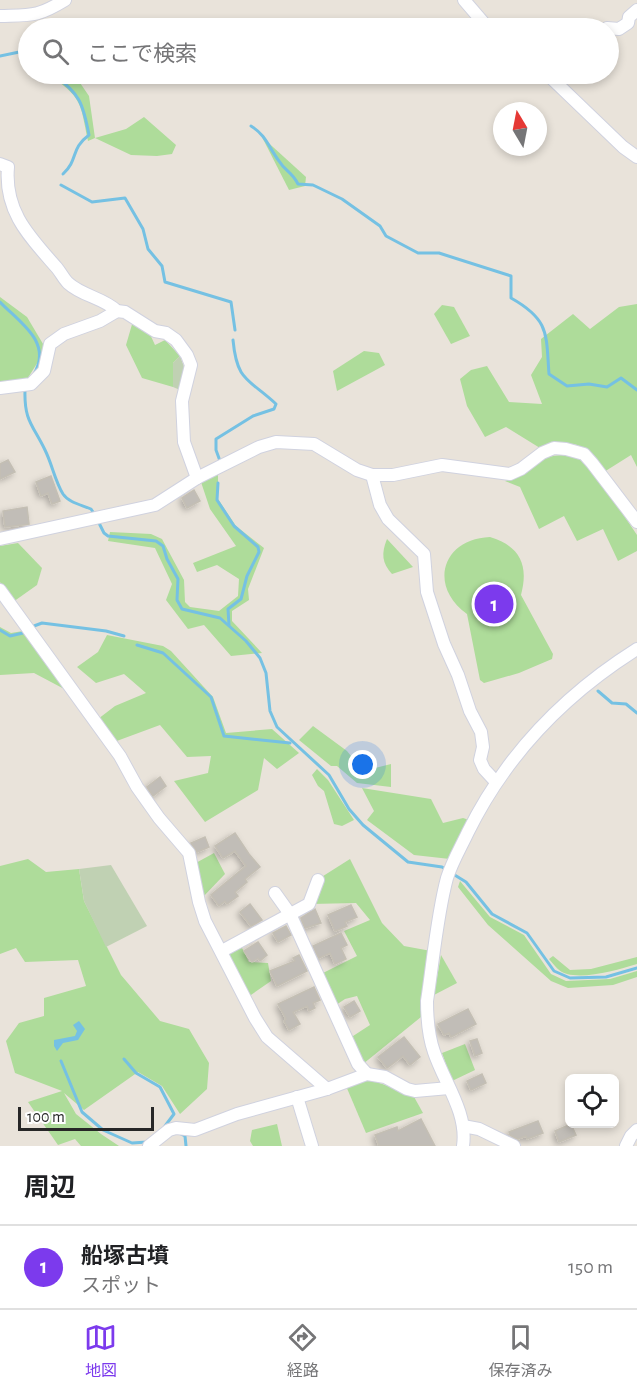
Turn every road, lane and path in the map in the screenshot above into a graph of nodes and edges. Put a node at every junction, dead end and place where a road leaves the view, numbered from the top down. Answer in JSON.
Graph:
{"nodes":[{"id":1,"x":65,"y":0,"type":"edge"},
{"id":2,"x":464,"y":0,"type":"edge"},
{"id":3,"x":637,"y":10,"type":"edge"},
{"id":4,"x":0,"y":16,"type":"edge"},
{"id":5,"x":479,"y":18,"type":"edge"},
{"id":6,"x":619,"y":29,"type":"edge"},
{"id":7,"x":558,"y":84,"type":"edge"},
{"id":8,"x":637,"y":156,"type":"edge"},
{"id":9,"x":0,"y":164,"type":"edge"},
{"id":10,"x":117,"y":311,"type":"junction"},
{"id":11,"x":0,"y":388,"type":"edge"},
{"id":12,"x":372,"y":475,"type":"junction"},
{"id":13,"x":197,"y":478,"type":"junction"},
{"id":14,"x":637,"y":522,"type":"edge"},
{"id":15,"x":0,"y":539,"type":"edge"},
{"id":16,"x":0,"y":590,"type":"edge"},
{"id":17,"x":637,"y":650,"type":"edge"},
{"id":18,"x":496,"y":782,"type":"junction"},
{"id":19,"x":318,"y":880,"type":"dead end"},
{"id":20,"x":275,"y":892,"type":"dead end"},
{"id":21,"x":290,"y":914,"type":"junction"},
{"id":22,"x":222,"y":951,"type":"junction"},
{"id":23,"x":367,"y":1074,"type":"junction"},
{"id":24,"x":449,"y":1088,"type":"junction"},
{"id":25,"x":327,"y":1089,"type":"junction"},
{"id":26,"x":297,"y":1097,"type":"junction"},
{"id":27,"x":463,"y":1125,"type":"junction"},
{"id":28,"x":637,"y":1130,"type":"edge"},
{"id":29,"x":149,"y":1146,"type":"edge"},
{"id":30,"x":312,"y":1146,"type":"edge"},
{"id":31,"x":463,"y":1146,"type":"edge"},
{"id":32,"x":514,"y":1146,"type":"edge"},
{"id":33,"x":626,"y":1146,"type":"edge"}],
"edges":[{"from":1,"to":4,"type":"street"},
{"from":2,"to":5,"type":"street"},
{"from":3,"to":6,"type":"street"},
{"from":7,"to":8,"type":"street"},
{"from":9,"to":10,"type":"street"},
{"from":10,"to":11,"type":"street"},
{"from":10,"to":13,"type":"street"},
{"from":12,"to":13,"type":"street"},
{"from":12,"to":14,"type":"street"},
{"from":12,"to":18,"type":"street"},
{"from":13,"to":15,"type":"street"},
{"from":16,"to":22,"type":"street"},
{"from":17,"to":18,"type":"street"},
{"from":18,"to":24,"type":"street"},
{"from":19,"to":21,"type":"street"},
{"from":20,"to":21,"type":"street"},
{"from":21,"to":22,"type":"street"},
{"from":21,"to":23,"type":"street"},
{"from":22,"to":25,"type":"street"},
{"from":23,"to":24,"type":"street"},
{"from":23,"to":25,"type":"street"},
{"from":24,"to":27,"type":"street"},
{"from":25,"to":26,"type":"street"},
{"from":26,"to":29,"type":"street"},
{"from":26,"to":30,"type":"street"},
{"from":27,"to":31,"type":"street"},
{"from":27,"to":32,"type":"street"},
{"from":28,"to":33,"type":"street"}]}
